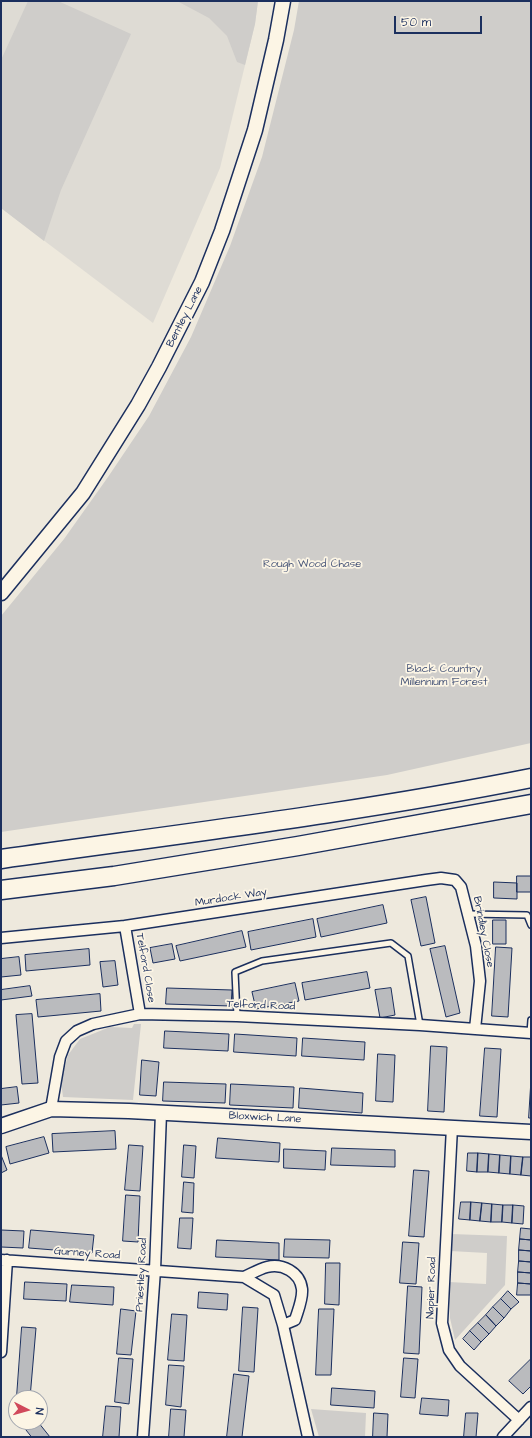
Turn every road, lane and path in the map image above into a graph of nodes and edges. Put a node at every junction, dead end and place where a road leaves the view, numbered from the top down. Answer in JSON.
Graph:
{"nodes":[{"id":1,"x":283,"y":1,"type":"edge"},
{"id":2,"x":1,"y":593,"type":"edge"},
{"id":3,"x":531,"y":778,"type":"edge"},
{"id":4,"x":531,"y":804,"type":"edge"},
{"id":5,"x":1,"y":860,"type":"edge"},
{"id":6,"x":461,"y":887,"type":"joint"},
{"id":7,"x":1,"y":890,"type":"edge"},
{"id":8,"x":468,"y":914,"type":"junction"},
{"id":9,"x":529,"y":915,"type":"edge"},
{"id":10,"x":531,"y":925,"type":"edge"},
{"id":11,"x":125,"y":926,"type":"junction"},
{"id":12,"x":1,"y":938,"type":"edge"},
{"id":13,"x":140,"y":1014,"type":"junction"},
{"id":14,"x":236,"y":1016,"type":"junction"},
{"id":15,"x":531,"y":1020,"type":"edge"},
{"id":16,"x":420,"y":1025,"type":"junction"},
{"id":17,"x":475,"y":1029,"type":"junction"},
{"id":18,"x":531,"y":1033,"type":"edge"},
{"id":19,"x":51,"y":1109,"type":"junction"},
{"id":20,"x":161,"y":1113,"type":"junction"},
{"id":21,"x":1,"y":1126,"type":"edge"},
{"id":22,"x":452,"y":1128,"type":"junction"},
{"id":23,"x":531,"y":1132,"type":"edge"},
{"id":24,"x":4,"y":1260,"type":"edge"},
{"id":25,"x":155,"y":1270,"type":"junction"},
{"id":26,"x":244,"y":1277,"type":"junction"},
{"id":27,"x":283,"y":1325,"type":"junction"},
{"id":28,"x":1,"y":1352,"type":"edge"},
{"id":29,"x":531,"y":1407,"type":"edge"},
{"id":30,"x":519,"y":1420,"type":"junction"},
{"id":31,"x":143,"y":1437,"type":"edge"},
{"id":32,"x":308,"y":1437,"type":"edge"},
{"id":33,"x":503,"y":1437,"type":"edge"}],
"edges":[{"from":1,"to":2,"type":"street","name":"Bentley Lane"},
{"from":3,"to":5,"type":"highway"},
{"from":4,"to":7,"type":"highway"},
{"from":6,"to":8,"type":"street","name":"Brindley Close"},
{"from":6,"to":11,"type":"street","name":"Murdock Way"},
{"from":8,"to":9,"type":"lane"},
{"from":8,"to":17,"type":"street","name":"Brindley Close"},
{"from":9,"to":10,"type":"lane"},
{"from":11,"to":12,"type":"street","name":"Murdock Way"},
{"from":11,"to":13,"type":"street","name":"Telford Close"},
{"from":13,"to":14,"type":"street","name":"Telford Road"},
{"from":13,"to":19,"type":"street","name":"Telford Road"},
{"from":14,"to":16,"type":"street","name":"Telford Road"},
{"from":14,"to":16,"type":"lane"},
{"from":15,"to":18,"type":"lane"},
{"from":16,"to":17,"type":"street","name":"Telford Road"},
{"from":17,"to":18,"type":"street","name":"Telford Road"},
{"from":19,"to":20,"type":"street","name":"Bloxwich Lane"},
{"from":19,"to":21,"type":"street","name":"Bloxwich Lane"},
{"from":20,"to":22,"type":"street","name":"Bloxwich Lane"},
{"from":20,"to":25,"type":"street","name":"Priestley Road"},
{"from":22,"to":23,"type":"street","name":"Bloxwich Lane"},
{"from":22,"to":30,"type":"street","name":"Napier Road"},
{"from":24,"to":25,"type":"street","name":"Gurney Road"},
{"from":24,"to":28,"type":"street"},
{"from":25,"to":26,"type":"street","name":"Gurney Road"},
{"from":25,"to":31,"type":"street","name":"Priestley Road"},
{"from":26,"to":27,"type":"street","name":"Gurney Road"},
{"from":26,"to":27,"type":"street","name":"Gurney Road"},
{"from":27,"to":32,"type":"street","name":"Gurney Road"},
{"from":29,"to":30,"type":"street"},
{"from":30,"to":33,"type":"street"}]}
